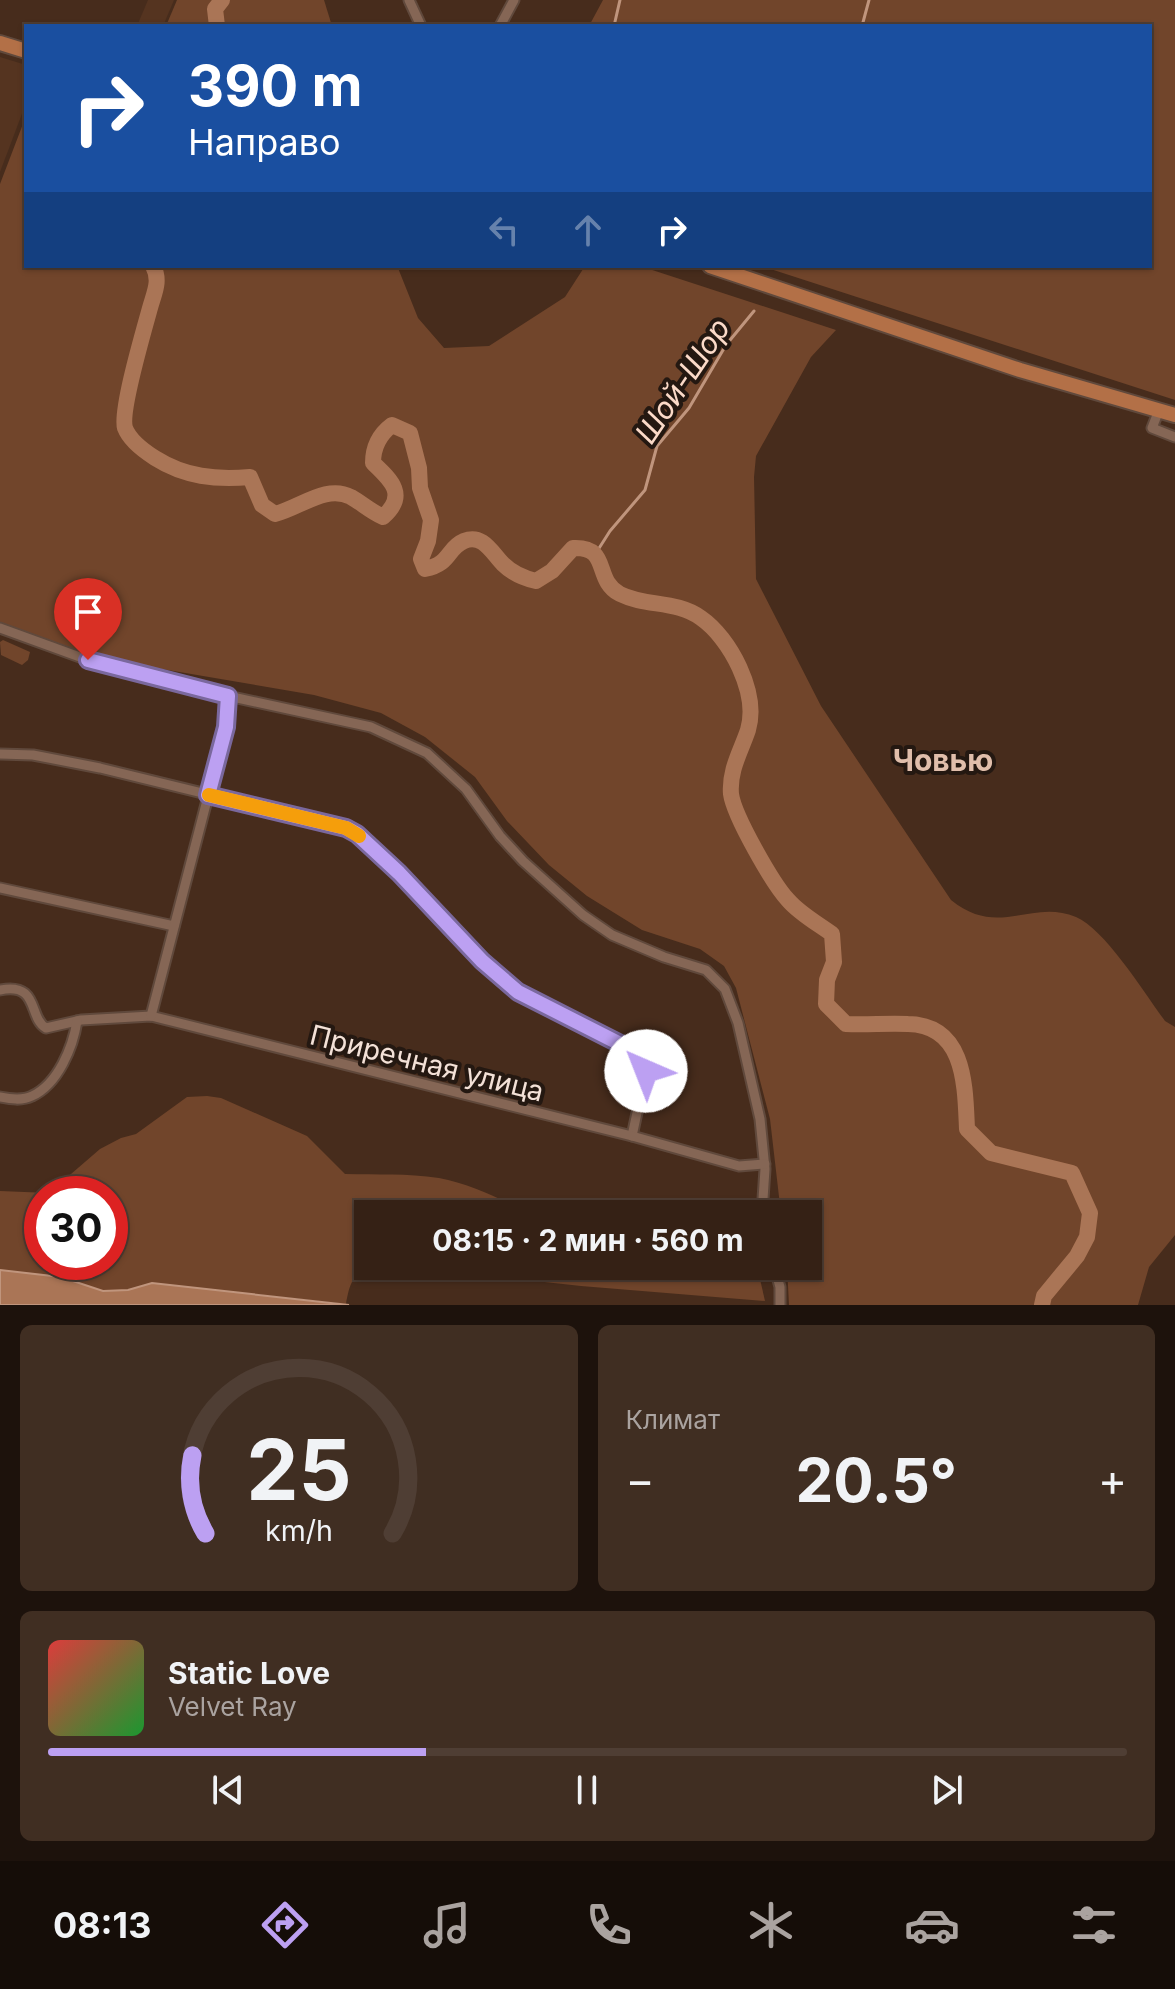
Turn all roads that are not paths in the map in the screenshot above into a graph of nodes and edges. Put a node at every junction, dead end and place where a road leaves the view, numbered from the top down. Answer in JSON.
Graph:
{"nodes":[{"id":1,"x":409,"y":0,"type":"edge"},
{"id":2,"x":514,"y":0,"type":"edge"},
{"id":3,"x":420,"y":24,"type":"edge"},
{"id":4,"x":501,"y":24,"type":"edge"},
{"id":5,"x":0,"y":43,"type":"edge"},
{"id":6,"x":24,"y":50,"type":"edge"},
{"id":7,"x":716,"y":268,"type":"edge"},
{"id":8,"x":1159,"y":410,"type":"junction"},
{"id":9,"x":1175,"y":415,"type":"edge"},
{"id":10,"x":1175,"y":437,"type":"edge"},
{"id":11,"x":0,"y":628,"type":"edge"},
{"id":12,"x":228,"y":696,"type":"junction"},
{"id":13,"x":0,"y":754,"type":"edge"},
{"id":14,"x":208,"y":795,"type":"junction"},
{"id":15,"x":0,"y":888,"type":"edge"},
{"id":16,"x":174,"y":926,"type":"junction"},
{"id":17,"x":0,"y":990,"type":"edge"},
{"id":18,"x":151,"y":1016,"type":"junction"},
{"id":19,"x":77,"y":1021,"type":"junction"},
{"id":20,"x":0,"y":1097,"type":"edge"},
{"id":21,"x":632,"y":1136,"type":"junction"},
{"id":22,"x":765,"y":1164,"type":"junction"},
{"id":23,"x":763,"y":1200,"type":"edge"},
{"id":24,"x":778,"y":1280,"type":"edge"},
{"id":25,"x":780,"y":1305,"type":"edge"}],
"edges":[{"from":1,"to":3,"type":"street"},
{"from":2,"to":4,"type":"street"},
{"from":5,"to":6,"type":"main road"},
{"from":7,"to":8,"type":"main road"},
{"from":8,"to":9,"type":"main road"},
{"from":8,"to":10,"type":"street"},
{"from":11,"to":12,"type":"street"},
{"from":12,"to":14,"type":"street"},
{"from":12,"to":22,"type":"street"},
{"from":13,"to":14,"type":"street"},
{"from":14,"to":16,"type":"street"},
{"from":14,"to":21,"type":"street"},
{"from":15,"to":16,"type":"street"},
{"from":16,"to":18,"type":"street"},
{"from":17,"to":19,"type":"street","name":"Приречная улица"},
{"from":18,"to":19,"type":"street","name":"Приречная улица"},
{"from":18,"to":21,"type":"street","name":"Приречная улица"},
{"from":19,"to":20,"type":"street"},
{"from":21,"to":22,"type":"street","name":"Приречная улица"},
{"from":22,"to":23,"type":"street"},
{"from":24,"to":25,"type":"street"}]}
